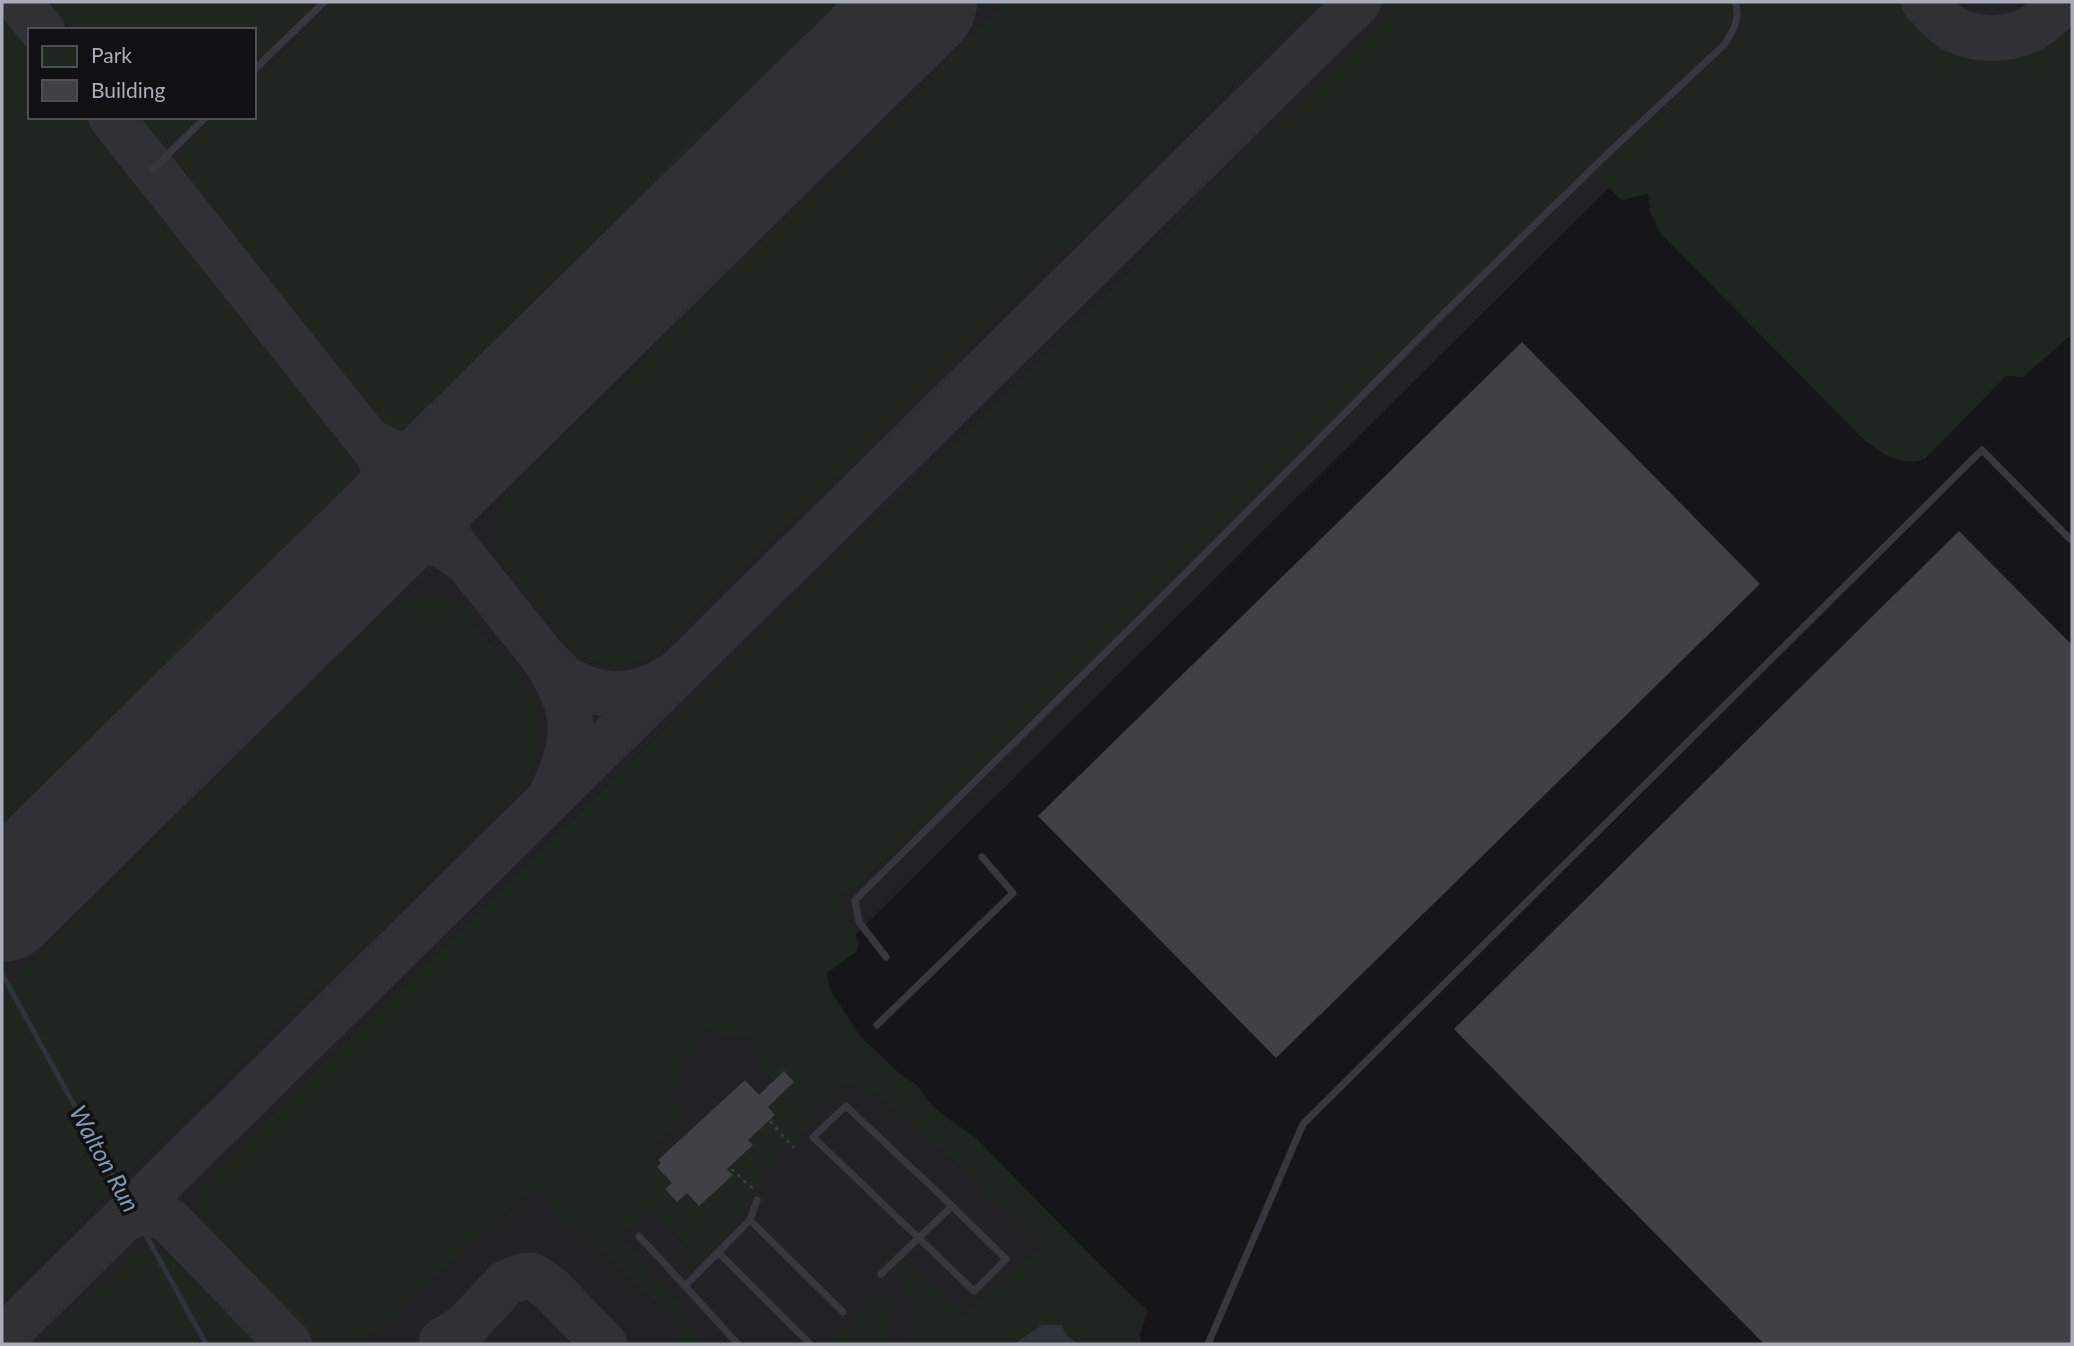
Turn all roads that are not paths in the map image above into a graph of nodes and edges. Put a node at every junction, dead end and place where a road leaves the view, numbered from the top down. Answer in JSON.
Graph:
{"nodes":[{"id":1,"x":324,"y":2,"type":"edge"},
{"id":2,"x":1735,"y":2,"type":"edge"},
{"id":3,"x":256,"y":68,"type":"edge"},
{"id":4,"x":204,"y":119,"type":"edge"},
{"id":5,"x":153,"y":169,"type":"dead end"},
{"id":6,"x":2072,"y":541,"type":"edge"},
{"id":7,"x":982,"y":857,"type":"dead end"},
{"id":8,"x":886,"y":957,"type":"dead end"},
{"id":9,"x":877,"y":1025,"type":"dead end"},
{"id":10,"x":757,"y":1200,"type":"dead end"},
{"id":11,"x":952,"y":1206,"type":"junction"},
{"id":12,"x":750,"y":1220,"type":"junction"},
{"id":13,"x":639,"y":1236,"type":"dead end"},
{"id":14,"x":918,"y":1238,"type":"junction"},
{"id":15,"x":718,"y":1252,"type":"junction"},
{"id":16,"x":881,"y":1274,"type":"dead end"},
{"id":17,"x":685,"y":1286,"type":"junction"},
{"id":18,"x":843,"y":1312,"type":"dead end"},
{"id":19,"x":738,"y":1344,"type":"edge"},
{"id":20,"x":810,"y":1344,"type":"edge"},
{"id":21,"x":1208,"y":1344,"type":"edge"}],
"edges":[{"from":1,"to":3,"type":"lane"},
{"from":2,"to":8,"type":"lane"},
{"from":4,"to":5,"type":"lane"},
{"from":6,"to":21,"type":"lane"},
{"from":7,"to":9,"type":"lane"},
{"from":10,"to":12,"type":"lane"},
{"from":11,"to":14,"type":"lane"},
{"from":11,"to":14,"type":"lane"},
{"from":11,"to":14,"type":"lane"},
{"from":12,"to":15,"type":"lane"},
{"from":12,"to":18,"type":"lane"},
{"from":13,"to":17,"type":"lane"},
{"from":14,"to":16,"type":"lane"},
{"from":15,"to":17,"type":"lane"},
{"from":15,"to":20,"type":"lane"},
{"from":17,"to":19,"type":"lane"}]}
